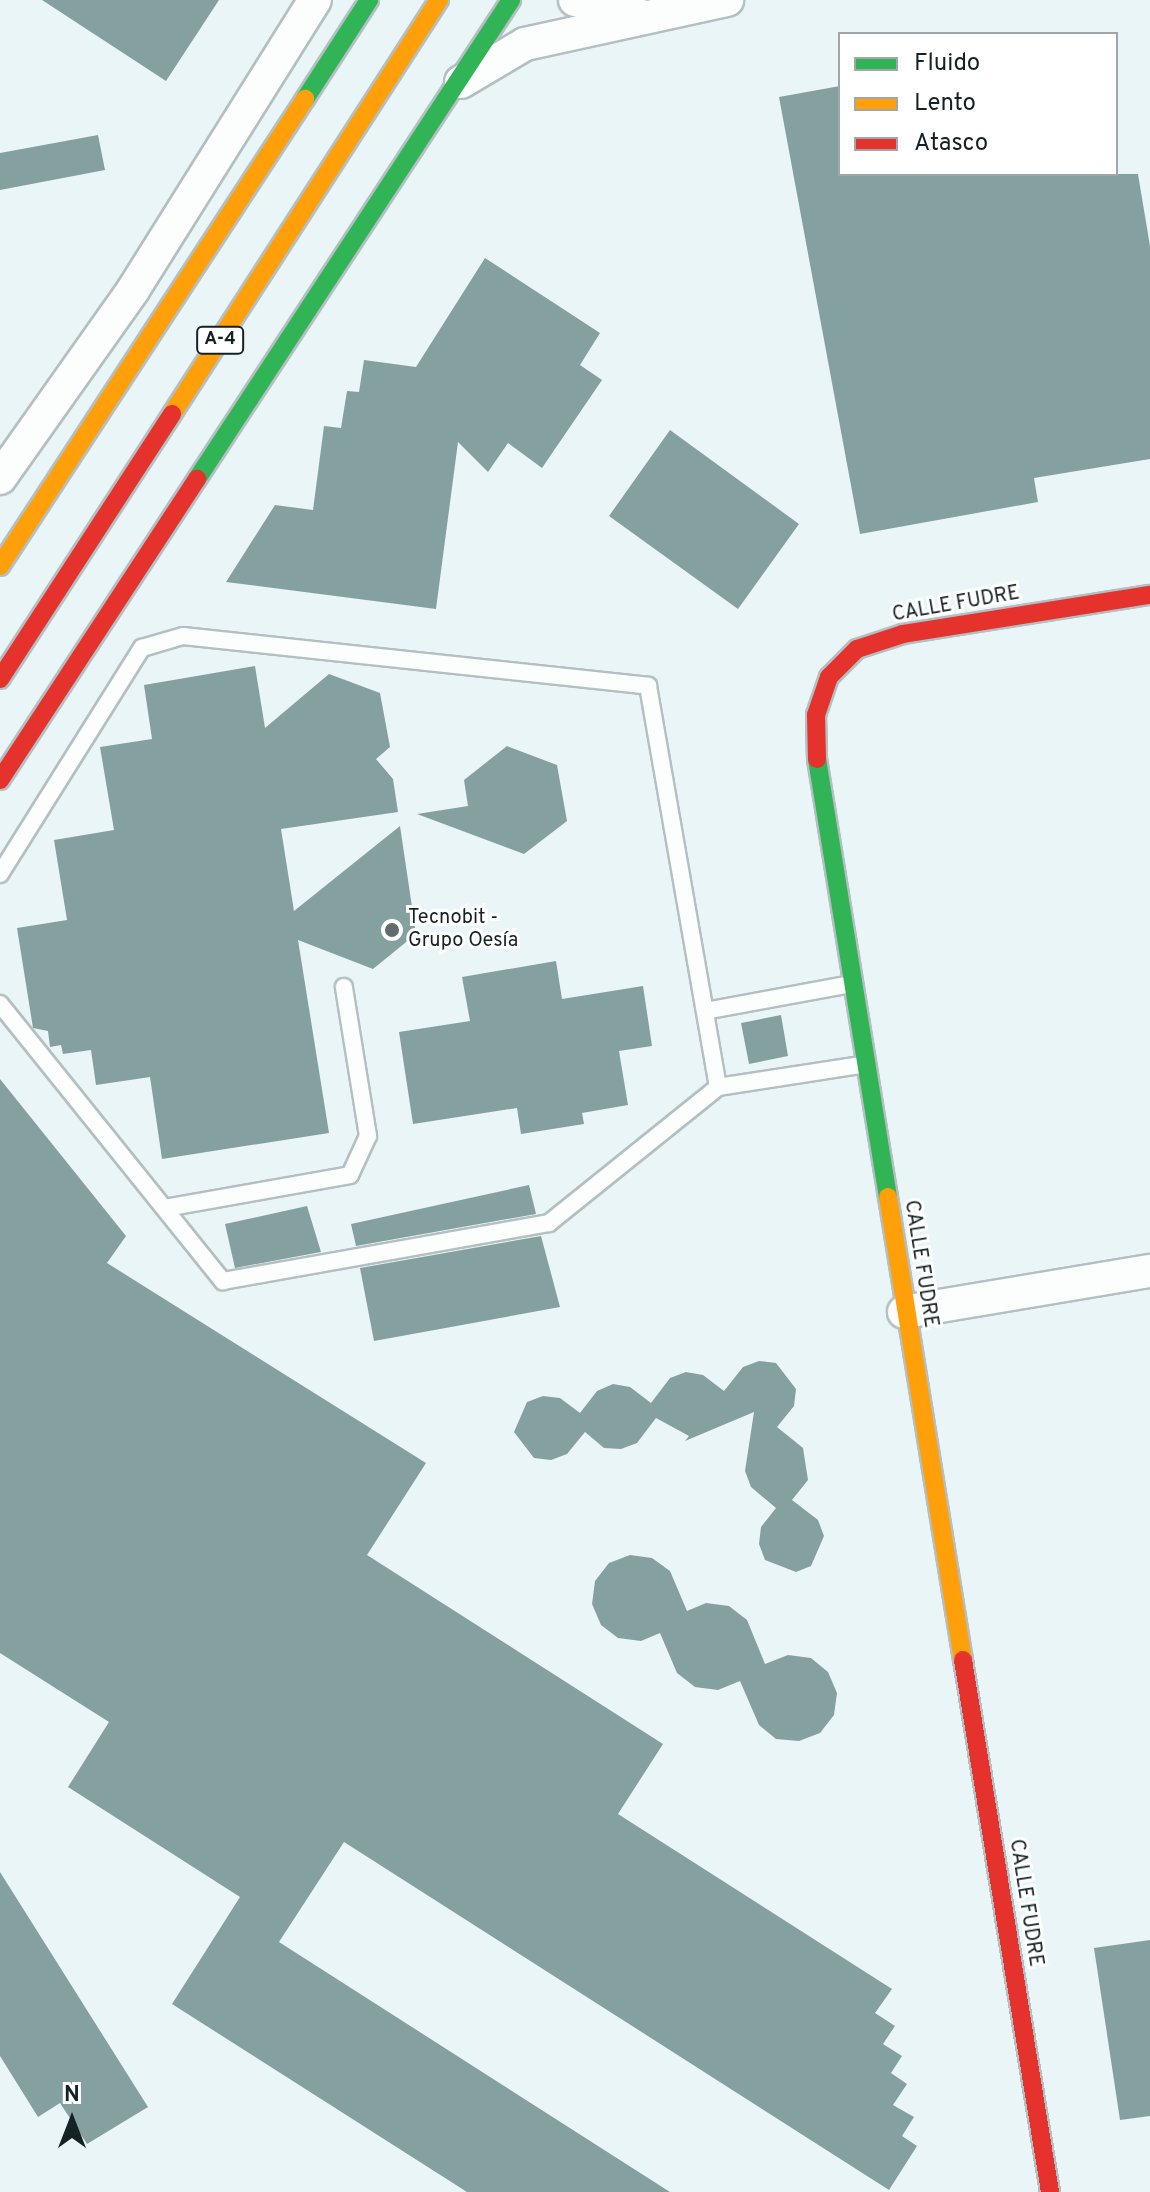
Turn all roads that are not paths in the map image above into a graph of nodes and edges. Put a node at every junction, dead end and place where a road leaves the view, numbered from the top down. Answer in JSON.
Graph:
{"nodes":[{"id":1,"x":315,"y":0,"type":"edge"},
{"id":2,"x":369,"y":0,"type":"edge"},
{"id":3,"x":439,"y":0,"type":"edge"},
{"id":4,"x":511,"y":0,"type":"edge"},
{"id":5,"x":575,"y":0,"type":"edge"},
{"id":6,"x":727,"y":0,"type":"edge"},
{"id":7,"x":644,"y":16,"type":"junction"},
{"id":8,"x":452,"y":87,"type":"junction"},
{"id":9,"x":0,"y":478,"type":"edge"},
{"id":10,"x":0,"y":566,"type":"edge"},
{"id":11,"x":1150,"y":595,"type":"edge"},
{"id":12,"x":0,"y":679,"type":"edge"},
{"id":13,"x":0,"y":780,"type":"edge"},
{"id":14,"x":0,"y":874,"type":"edge"},
{"id":15,"x":853,"y":984,"type":"junction"},
{"id":16,"x":344,"y":987,"type":"dead end"},
{"id":17,"x":0,"y":1004,"type":"edge"},
{"id":18,"x":705,"y":1011,"type":"junction"},
{"id":19,"x":868,"y":1064,"type":"junction"},
{"id":20,"x":718,"y":1087,"type":"junction"},
{"id":21,"x":165,"y":1208,"type":"junction"},
{"id":22,"x":1150,"y":1271,"type":"edge"},
{"id":23,"x":904,"y":1312,"type":"junction"},
{"id":24,"x":1050,"y":2192,"type":"edge"}],
"edges":[{"from":1,"to":9,"type":"street"},
{"from":2,"to":10,"type":"main road"},
{"from":3,"to":12,"type":"main road","number":"A-4"},
{"from":4,"to":8,"type":"main road"},
{"from":5,"to":7,"type":"street"},
{"from":6,"to":7,"type":"street"},
{"from":7,"to":8,"type":"street"},
{"from":8,"to":13,"type":"main road"},
{"from":11,"to":15,"type":"main road","name":"CALLE FUDRE"},
{"from":14,"to":18,"type":"lane"},
{"from":15,"to":18,"type":"lane"},
{"from":15,"to":19,"type":"main road","name":"CALLE FUDRE"},
{"from":16,"to":21,"type":"lane"},
{"from":17,"to":21,"type":"lane"},
{"from":18,"to":20,"type":"lane"},
{"from":19,"to":20,"type":"lane"},
{"from":19,"to":23,"type":"main road","name":"CALLE FUDRE"},
{"from":20,"to":21,"type":"lane"},
{"from":22,"to":23,"type":"street"},
{"from":23,"to":24,"type":"main road","name":"CALLE FUDRE"}]}
